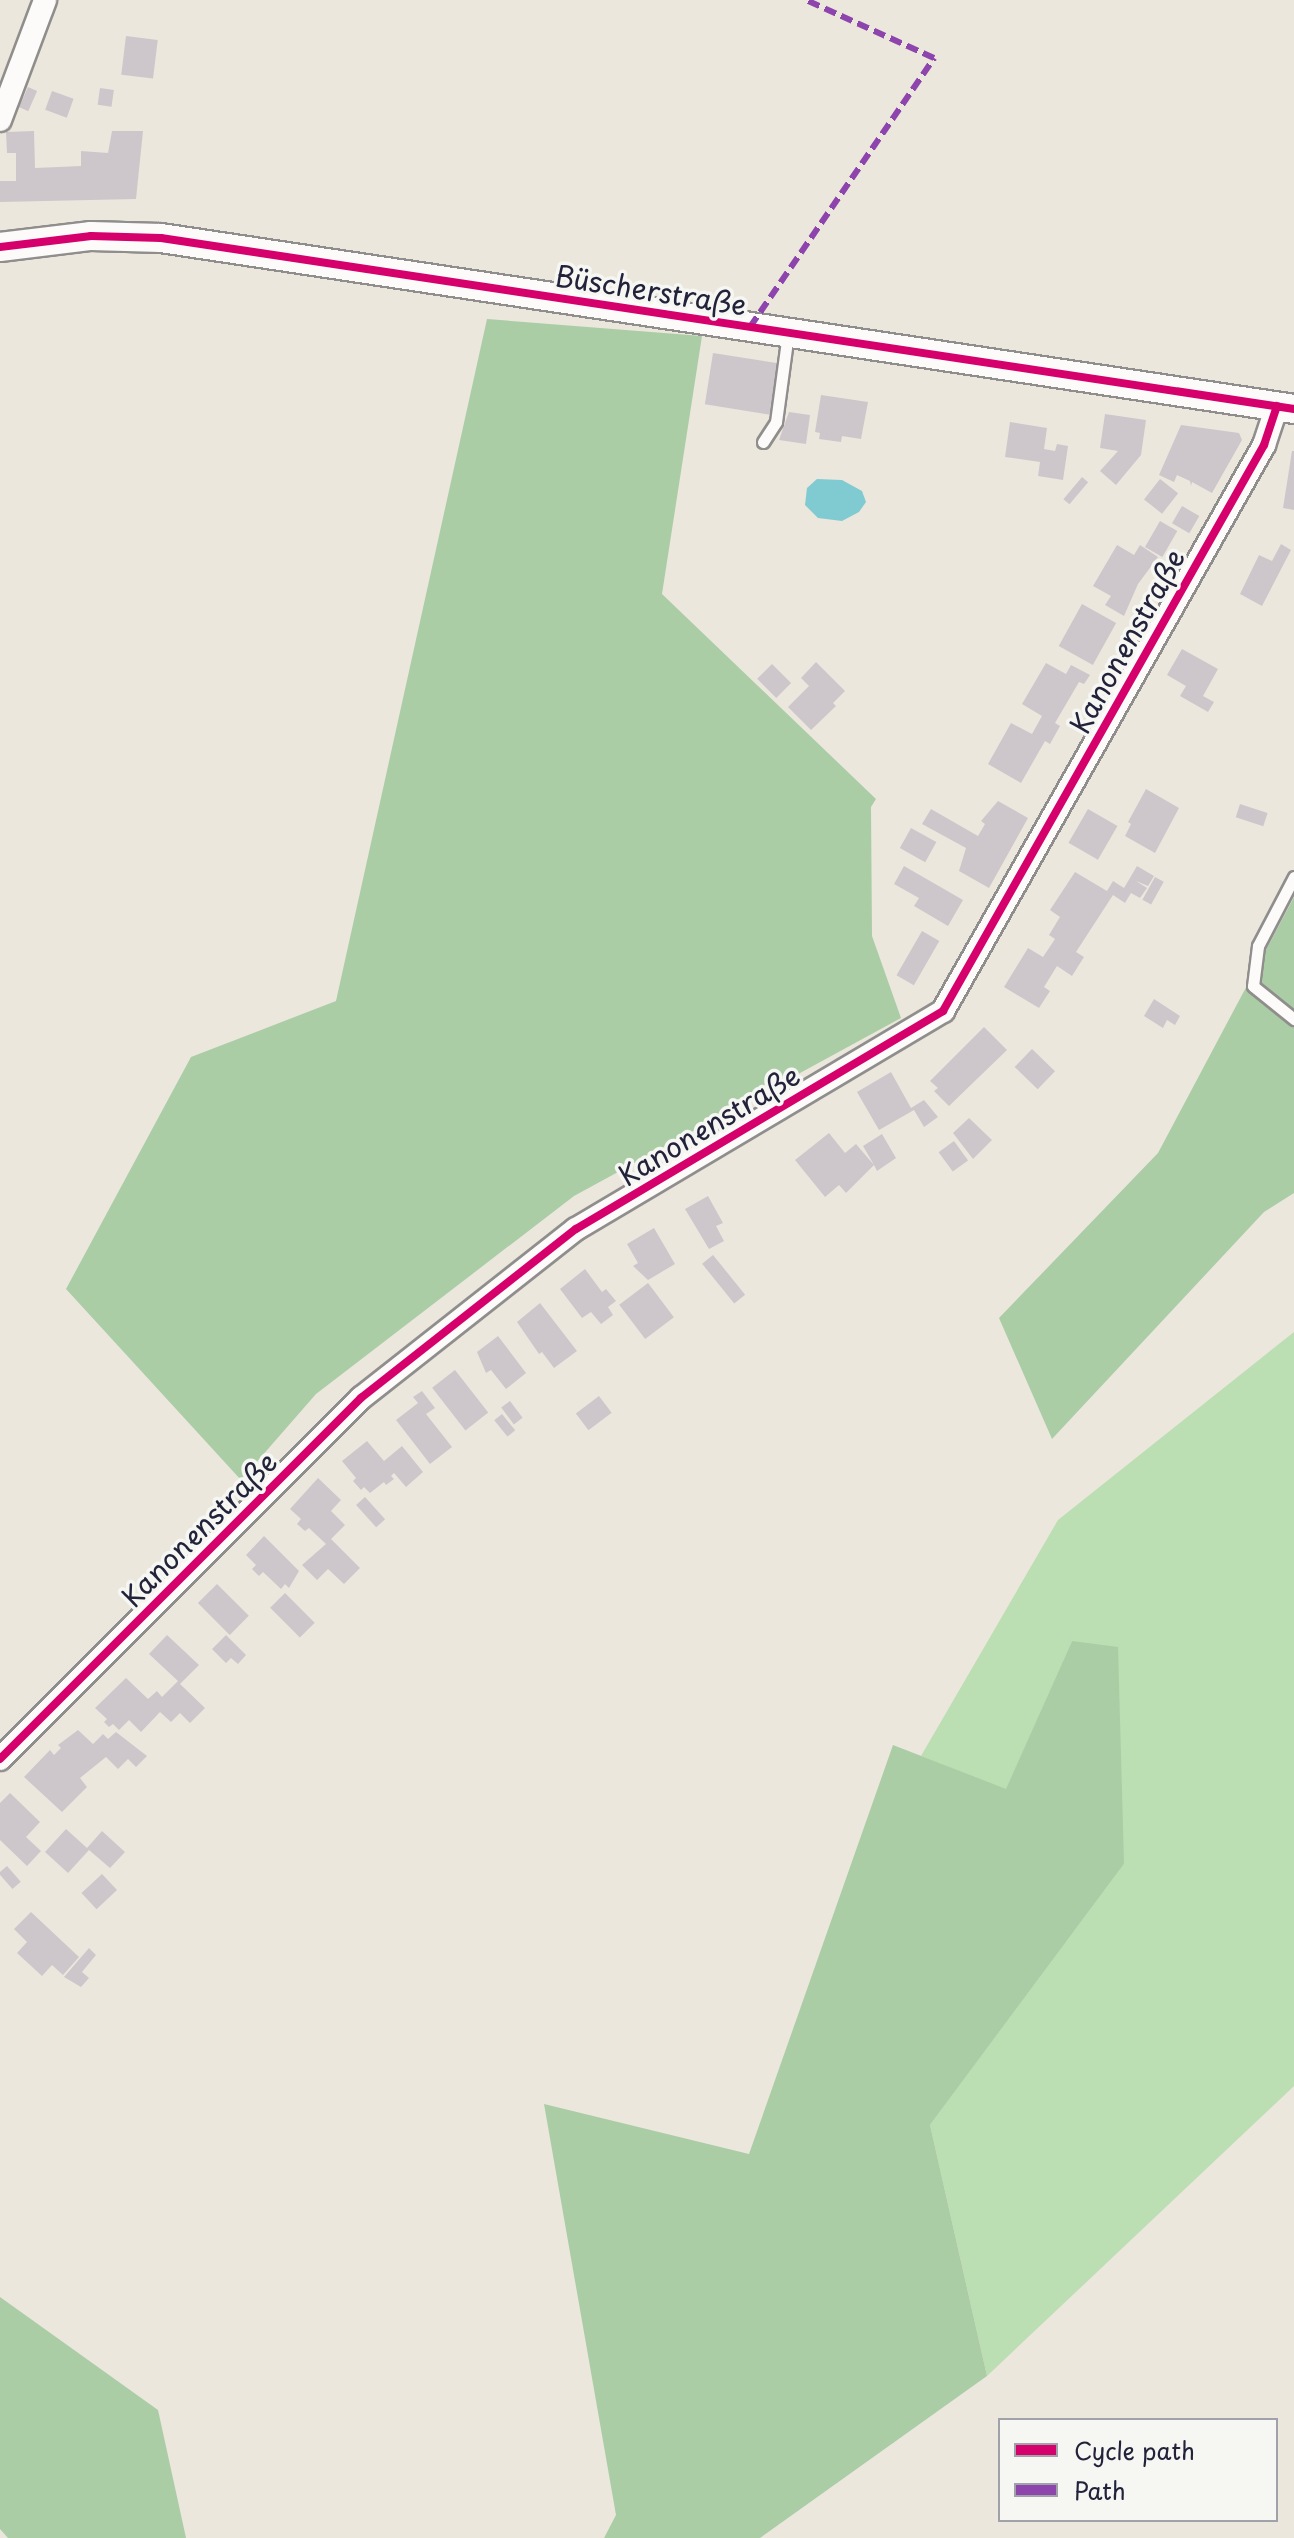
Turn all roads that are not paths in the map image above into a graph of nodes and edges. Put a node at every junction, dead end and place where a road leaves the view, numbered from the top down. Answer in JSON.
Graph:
{"nodes":[{"id":1,"x":45,"y":0,"type":"edge"},
{"id":2,"x":0,"y":120,"type":"edge"},
{"id":3,"x":0,"y":247,"type":"edge"},
{"id":4,"x":788,"y":333,"type":"junction"},
{"id":5,"x":1285,"y":407,"type":"edge"},
{"id":6,"x":763,"y":442,"type":"dead end"},
{"id":7,"x":1294,"y":877,"type":"edge"},
{"id":8,"x":1294,"y":1019,"type":"edge"},
{"id":9,"x":0,"y":1759,"type":"edge"}],
"edges":[{"from":1,"to":2,"type":"street"},
{"from":3,"to":4,"type":"street","name":"Büscherstraße"},
{"from":4,"to":5,"type":"street","name":"Büscherstraße"},
{"from":4,"to":6,"type":"lane"},
{"from":5,"to":9,"type":"street","name":"Kanonenstraße"},
{"from":7,"to":8,"type":"lane"}]}
